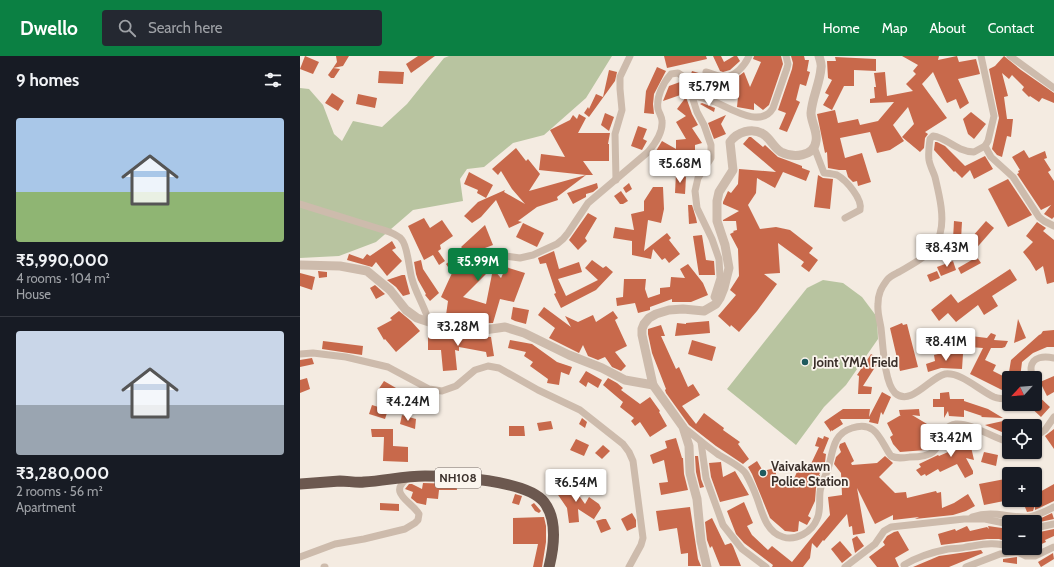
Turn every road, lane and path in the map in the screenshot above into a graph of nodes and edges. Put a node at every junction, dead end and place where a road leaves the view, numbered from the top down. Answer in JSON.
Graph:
{"nodes":[{"id":1,"x":630,"y":56,"type":"edge"},
{"id":2,"x":749,"y":56,"type":"edge"},
{"id":3,"x":786,"y":56,"type":"edge"},
{"id":4,"x":819,"y":56,"type":"edge"},
{"id":5,"x":981,"y":56,"type":"edge"},
{"id":6,"x":1010,"y":56,"type":"edge"},
{"id":7,"x":706,"y":72,"type":"dead end"},
{"id":8,"x":1054,"y":88,"type":"edge"},
{"id":9,"x":691,"y":95,"type":"junction"},
{"id":10,"x":985,"y":146,"type":"junction"},
{"id":11,"x":814,"y":147,"type":"junction"},
{"id":12,"x":616,"y":180,"type":"junction"},
{"id":13,"x":300,"y":204,"type":"edge"},
{"id":14,"x":845,"y":218,"type":"dead end"},
{"id":15,"x":1054,"y":226,"type":"edge"},
{"id":16,"x":483,"y":253,"type":"dead end"},
{"id":17,"x":300,"y":265,"type":"edge"},
{"id":18,"x":718,"y":302,"type":"junction"},
{"id":19,"x":429,"y":322,"type":"junction"},
{"id":20,"x":300,"y":354,"type":"edge"},
{"id":21,"x":1054,"y":358,"type":"edge"},
{"id":22,"x":1031,"y":371,"type":"edge"},
{"id":23,"x":653,"y":384,"type":"junction"},
{"id":24,"x":1002,"y":399,"type":"edge"},
{"id":25,"x":1054,"y":417,"type":"edge"},
{"id":26,"x":683,"y":427,"type":"junction"},
{"id":27,"x":1042,"y":432,"type":"edge"},
{"id":28,"x":1002,"y":440,"type":"edge"},
{"id":29,"x":701,"y":442,"type":"junction"},
{"id":30,"x":408,"y":478,"type":"junction"},
{"id":31,"x":300,"y":484,"type":"edge"},
{"id":32,"x":1054,"y":507,"type":"edge"},
{"id":33,"x":964,"y":520,"type":"junction"},
{"id":34,"x":1002,"y":523,"type":"edge"},
{"id":35,"x":1054,"y":524,"type":"edge"},
{"id":36,"x":1042,"y":527,"type":"edge"},
{"id":37,"x":1002,"y":545,"type":"edge"},
{"id":38,"x":1054,"y":547,"type":"edge"},
{"id":39,"x":1042,"y":553,"type":"edge"},
{"id":40,"x":1002,"y":554,"type":"edge"},
{"id":41,"x":1024,"y":555,"type":"edge"},
{"id":42,"x":1037,"y":555,"type":"edge"},
{"id":43,"x":300,"y":557,"type":"edge"},
{"id":44,"x":904,"y":565,"type":"dead end"},
{"id":45,"x":761,"y":566,"type":"edge"},
{"id":46,"x":549,"y":567,"type":"edge"},
{"id":47,"x":629,"y":567,"type":"edge"},
{"id":48,"x":707,"y":567,"type":"edge"},
{"id":49,"x":845,"y":567,"type":"edge"},
{"id":50,"x":966,"y":567,"type":"edge"}],
"edges":[{"from":1,"to":12,"type":"street"},
{"from":2,"to":7,"type":"street"},
{"from":3,"to":9,"type":"street"},
{"from":4,"to":11,"type":"street"},
{"from":5,"to":10,"type":"street"},
{"from":6,"to":8,"type":"street"},
{"from":9,"to":12,"type":"street"},
{"from":9,"to":18,"type":"street"},
{"from":10,"to":15,"type":"street"},
{"from":10,"to":24,"type":"street"},
{"from":11,"to":14,"type":"street"},
{"from":11,"to":18,"type":"street"},
{"from":12,"to":16,"type":"street"},
{"from":13,"to":19,"type":"street"},
{"from":17,"to":19,"type":"street"},
{"from":18,"to":23,"type":"street"},
{"from":19,"to":23,"type":"street"},
{"from":20,"to":47,"type":"street"},
{"from":21,"to":22,"type":"street"},
{"from":23,"to":26,"type":"street"},
{"from":25,"to":27,"type":"street"},
{"from":26,"to":29,"type":"street"},
{"from":26,"to":48,"type":"street"},
{"from":28,"to":29,"type":"street"},
{"from":29,"to":45,"type":"street"},
{"from":30,"to":31,"type":"highway","number":"NH108"},
{"from":30,"to":43,"type":"street"},
{"from":30,"to":46,"type":"highway","number":"NH108"},
{"from":32,"to":33,"type":"street"},
{"from":33,"to":34,"type":"street"},
{"from":33,"to":49,"type":"street"},
{"from":35,"to":36,"type":"street"},
{"from":37,"to":44,"type":"street"},
{"from":38,"to":39,"type":"street"},
{"from":40,"to":50,"type":"street"},
{"from":41,"to":42,"type":"street"}]}
